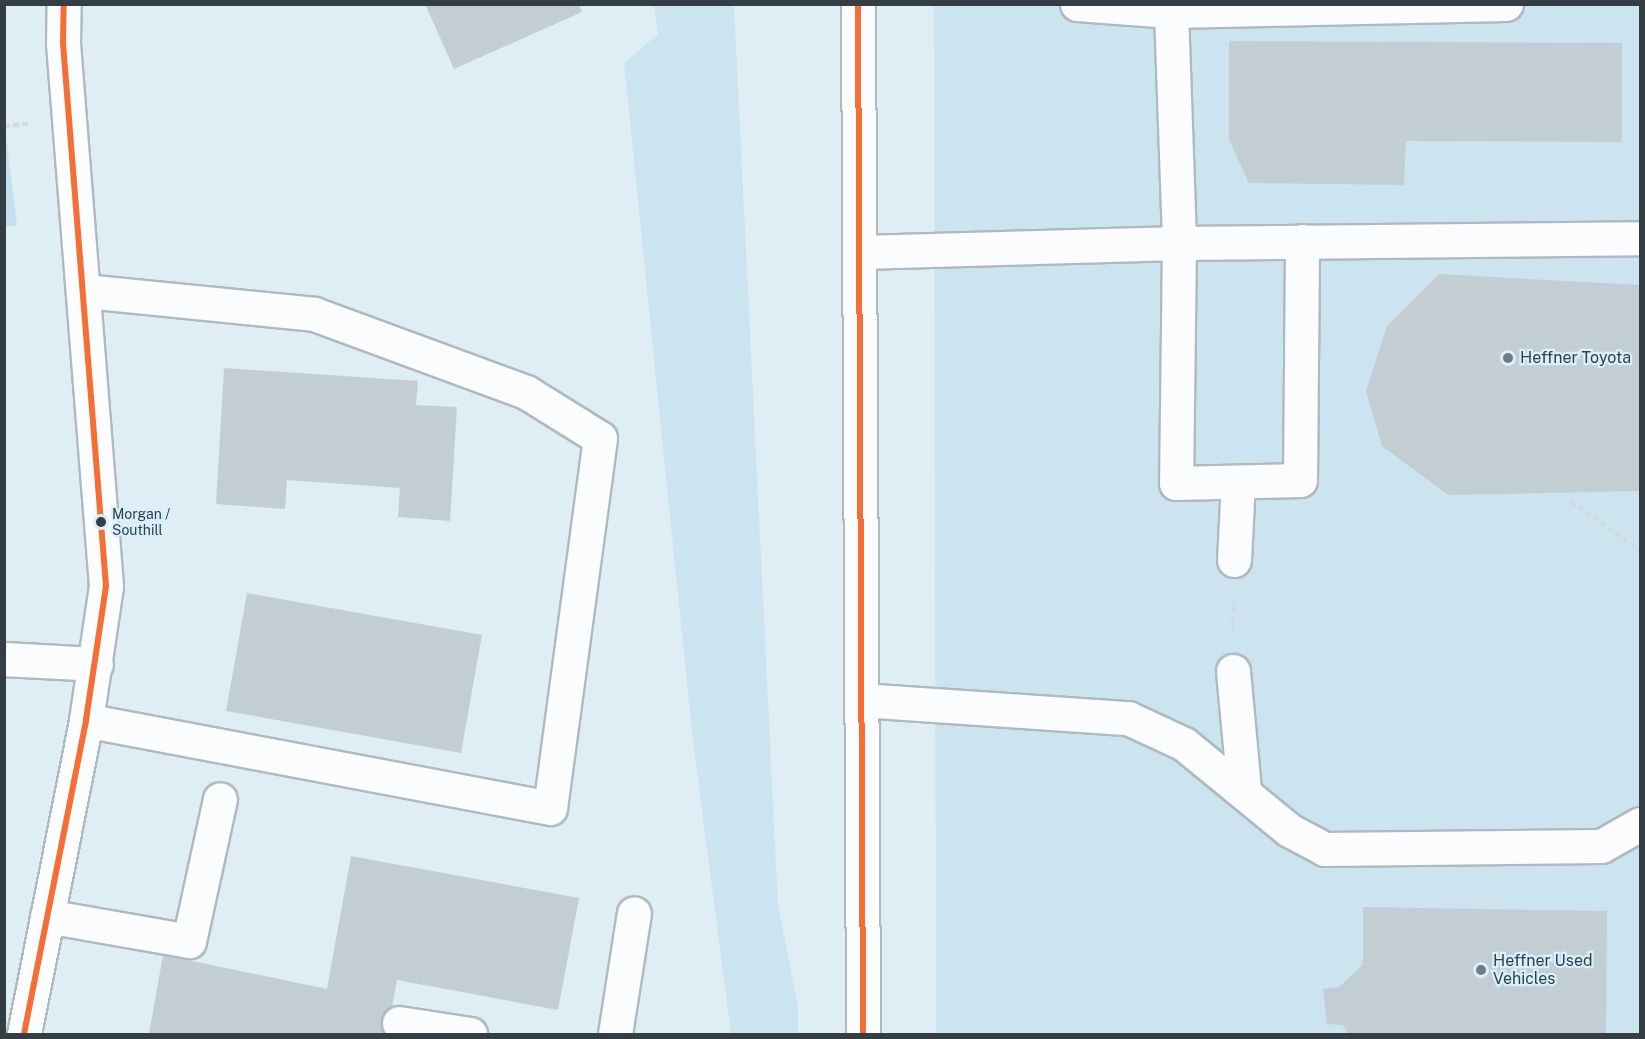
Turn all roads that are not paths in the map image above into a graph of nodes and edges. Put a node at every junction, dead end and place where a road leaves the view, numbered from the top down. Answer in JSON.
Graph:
{"nodes":[{"id":1,"x":64,"y":4,"type":"edge"},
{"id":2,"x":858,"y":4,"type":"edge"},
{"id":3,"x":1077,"y":4,"type":"edge"},
{"id":4,"x":1506,"y":4,"type":"edge"},
{"id":5,"x":1171,"y":11,"type":"junction"},
{"id":6,"x":1641,"y":238,"type":"edge"},
{"id":7,"x":1302,"y":241,"type":"junction"},
{"id":8,"x":1179,"y":243,"type":"junction"},
{"id":9,"x":860,"y":252,"type":"junction"},
{"id":10,"x":85,"y":291,"type":"junction"},
{"id":11,"x":1238,"y":482,"type":"junction"},
{"id":12,"x":1234,"y":560,"type":"road end"},
{"id":13,"x":4,"y":659,"type":"edge"},
{"id":14,"x":96,"y":664,"type":"junction"},
{"id":15,"x":1233,"y":671,"type":"road end"},
{"id":16,"x":861,"y":700,"type":"junction"},
{"id":17,"x":86,"y":720,"type":"junction"},
{"id":18,"x":1244,"y":790,"type":"junction"},
{"id":19,"x":220,"y":799,"type":"dead end"},
{"id":20,"x":1641,"y":824,"type":"edge"},
{"id":21,"x":634,"y":914,"type":"dead end"},
{"id":22,"x":47,"y":916,"type":"junction"},
{"id":23,"x":399,"y":1023,"type":"dead end"},
{"id":24,"x":24,"y":1035,"type":"edge"},
{"id":25,"x":470,"y":1035,"type":"edge"},
{"id":26,"x":615,"y":1035,"type":"edge"},
{"id":27,"x":863,"y":1035,"type":"edge"}],
"edges":[{"from":1,"to":10,"type":"street"},
{"from":2,"to":9,"type":"street"},
{"from":3,"to":5,"type":"street"},
{"from":4,"to":5,"type":"street"},
{"from":5,"to":8,"type":"street"},
{"from":6,"to":7,"type":"street"},
{"from":7,"to":8,"type":"street"},
{"from":7,"to":11,"type":"street"},
{"from":8,"to":9,"type":"street"},
{"from":8,"to":11,"type":"street"},
{"from":9,"to":16,"type":"street"},
{"from":10,"to":14,"type":"street"},
{"from":10,"to":17,"type":"street"},
{"from":11,"to":12,"type":"street"},
{"from":13,"to":14,"type":"street"},
{"from":14,"to":17,"type":"street"},
{"from":15,"to":18,"type":"street"},
{"from":16,"to":18,"type":"street"},
{"from":16,"to":27,"type":"street"},
{"from":17,"to":22,"type":"street"},
{"from":18,"to":20,"type":"street"},
{"from":19,"to":22,"type":"street"},
{"from":21,"to":26,"type":"street"},
{"from":22,"to":24,"type":"street"},
{"from":23,"to":25,"type":"street"}]}
